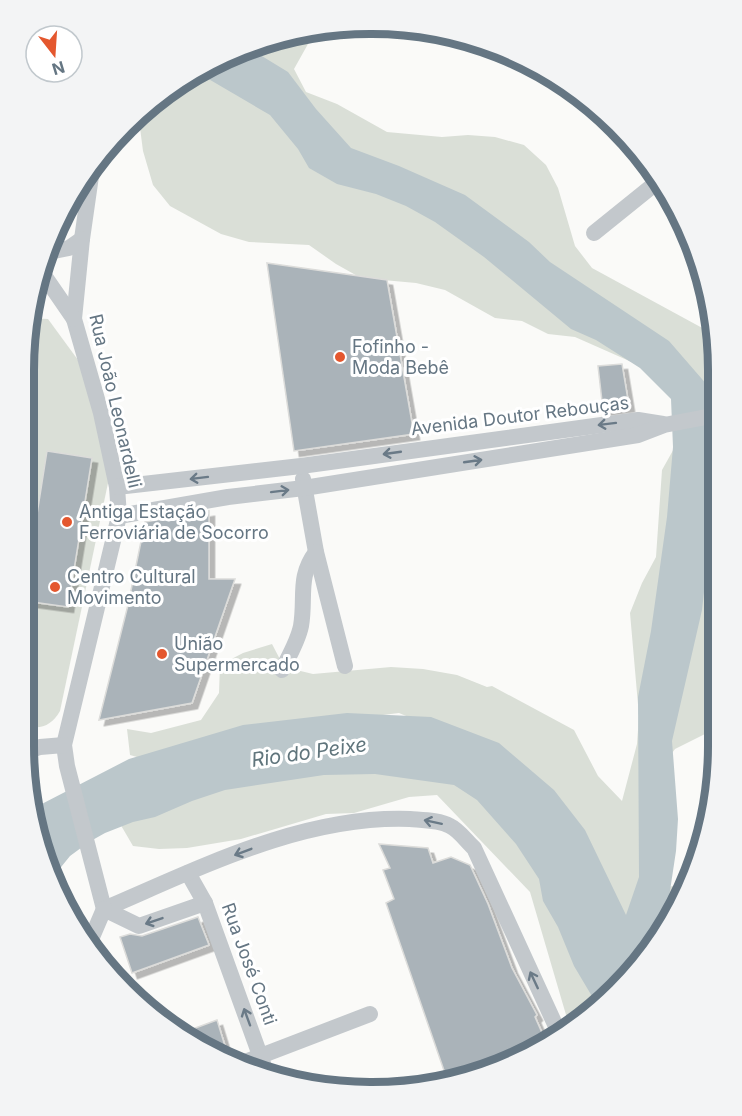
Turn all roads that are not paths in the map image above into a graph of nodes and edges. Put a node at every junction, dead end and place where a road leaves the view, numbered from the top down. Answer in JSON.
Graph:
{"nodes":[{"id":1,"x":91,"y":185,"type":"edge"},
{"id":2,"x":652,"y":186,"type":"edge"},
{"id":3,"x":594,"y":233,"type":"dead end"},
{"id":4,"x":82,"y":239,"type":"junction"},
{"id":5,"x":57,"y":250,"type":"edge"},
{"id":6,"x":47,"y":280,"type":"edge"},
{"id":7,"x":74,"y":319,"type":"junction"},
{"id":8,"x":708,"y":417,"type":"edge"},
{"id":9,"x":668,"y":424,"type":"junction"},
{"id":10,"x":546,"y":432,"type":"junction"},
{"id":11,"x":426,"y":448,"type":"junction"},
{"id":12,"x":548,"y":450,"type":"junction"},
{"id":13,"x":301,"y":466,"type":"junction"},
{"id":14,"x":429,"y":467,"type":"junction"},
{"id":15,"x":224,"y":475,"type":"junction"},
{"id":16,"x":117,"y":487,"type":"junction"},
{"id":17,"x":304,"y":488,"type":"junction"},
{"id":18,"x":228,"y":497,"type":"junction"},
{"id":19,"x":119,"y":516,"type":"junction"},
{"id":20,"x":316,"y":552,"type":"junction"},
{"id":21,"x":345,"y":666,"type":"dead end"},
{"id":22,"x":282,"y":670,"type":"dead end"},
{"id":23,"x":64,"y":745,"type":"junction"},
{"id":24,"x":34,"y":749,"type":"edge"},
{"id":25,"x":188,"y":873,"type":"junction"},
{"id":26,"x":205,"y":903,"type":"junction"},
{"id":27,"x":104,"y":909,"type":"junction"},
{"id":28,"x":93,"y":935,"type":"edge"},
{"id":29,"x":370,"y":1014,"type":"dead end"},
{"id":30,"x":556,"y":1026,"type":"edge"},
{"id":31,"x":261,"y":1054,"type":"junction"},
{"id":32,"x":250,"y":1059,"type":"edge"},
{"id":33,"x":264,"y":1064,"type":"edge"}],
"edges":[{"from":1,"to":4,"type":"street","name":"Rua João Leonardelli"},
{"from":2,"to":3,"type":"street"},
{"from":4,"to":5,"type":"street"},
{"from":4,"to":7,"type":"street","name":"Rua João Leonardelli"},
{"from":6,"to":7,"type":"street"},
{"from":7,"to":16,"type":"street","name":"Rua João Leonardelli"},
{"from":8,"to":9,"type":"street"},
{"from":9,"to":10,"type":"street","name":"Avenida Doutor Rebouças","one_way":true},
{"from":9,"to":12,"type":"street","name":"Avenida Doutor Rebouças"},
{"from":10,"to":11,"type":"street","name":"Avenida Doutor Rebouças"},
{"from":10,"to":12,"type":"street"},
{"from":11,"to":13,"type":"street","name":"Avenida Doutor Rebouças","one_way":true},
{"from":11,"to":14,"type":"street"},
{"from":14,"to":12,"type":"street","name":"Avenida Doutor Rebouças","one_way":true},
{"from":13,"to":15,"type":"street","name":"Avenida Doutor Rebouças"},
{"from":13,"to":17,"type":"street"},
{"from":14,"to":17,"type":"street","name":"Avenida Doutor Rebouças"},
{"from":15,"to":16,"type":"street","name":"Avenida Doutor Rebouças","one_way":true},
{"from":15,"to":18,"type":"street"},
{"from":16,"to":19,"type":"street","name":"Rua João Leonardelli"},
{"from":18,"to":17,"type":"street","name":"Avenida Doutor Rebouças","one_way":true},
{"from":17,"to":20,"type":"street"},
{"from":18,"to":19,"type":"street","name":"Avenida Doutor Rebouças"},
{"from":19,"to":23,"type":"street","name":"Rua João Leonardelli"},
{"from":20,"to":21,"type":"street"},
{"from":20,"to":22,"type":"street"},
{"from":23,"to":24,"type":"street"},
{"from":23,"to":27,"type":"street"},
{"from":25,"to":26,"type":"street","name":"Rua José Conti"},
{"from":25,"to":27,"type":"street"},
{"from":30,"to":25,"type":"street","one_way":true},
{"from":26,"to":27,"type":"street","one_way":true},
{"from":31,"to":26,"type":"street","name":"Rua José Conti","one_way":true},
{"from":27,"to":28,"type":"street"},
{"from":29,"to":31,"type":"street"},
{"from":31,"to":32,"type":"street"},
{"from":31,"to":33,"type":"street","name":"Rua José Conti"}]}
